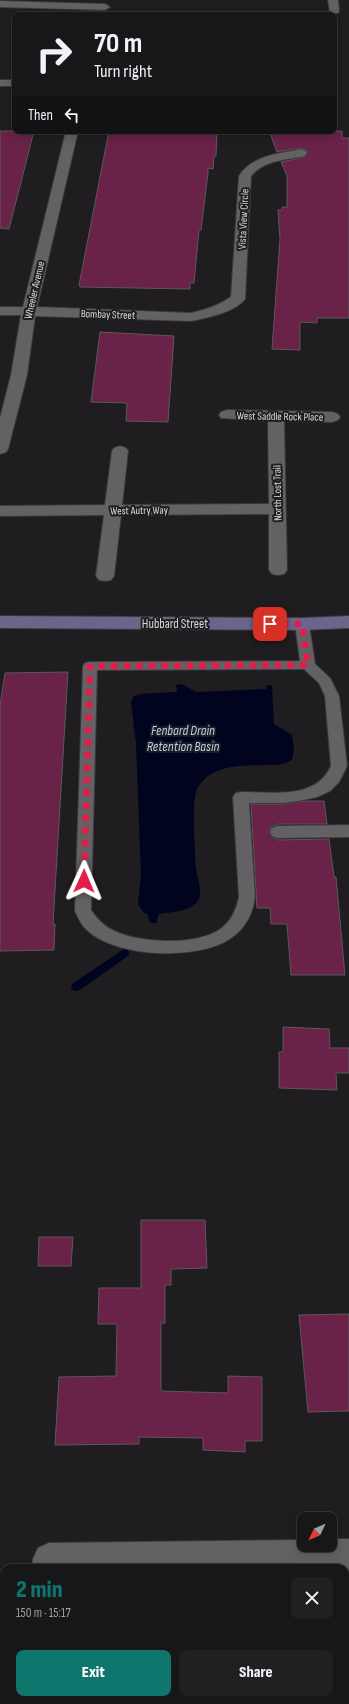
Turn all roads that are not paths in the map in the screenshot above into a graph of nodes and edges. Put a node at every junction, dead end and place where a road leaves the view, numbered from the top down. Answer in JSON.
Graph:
{"nodes":[{"id":1,"x":333,"y":0,"type":"edge"},
{"id":2,"x":0,"y":4,"type":"edge"},
{"id":3,"x":104,"y":7,"type":"edge"},
{"id":4,"x":334,"y":11,"type":"dead end"},
{"id":5,"x":0,"y":83,"type":"edge"},
{"id":6,"x":12,"y":83,"type":"edge"},
{"id":7,"x":71,"y":134,"type":"edge"},
{"id":8,"x":301,"y":153,"type":"dead end"},
{"id":9,"x":0,"y":311,"type":"edge"},
{"id":10,"x":29,"y":311,"type":"junction"},
{"id":11,"x":216,"y":311,"type":"joint"},
{"id":12,"x":227,"y":415,"type":"dead end"},
{"id":13,"x":276,"y":416,"type":"junction"},
{"id":14,"x":332,"y":418,"type":"dead end"},
{"id":15,"x":0,"y":449,"type":"edge"},
{"id":16,"x":120,"y":451,"type":"dead end"},
{"id":17,"x":278,"y":509,"type":"junction"},
{"id":18,"x":113,"y":510,"type":"junction"},
{"id":19,"x":0,"y":511,"type":"edge"},
{"id":20,"x":278,"y":570,"type":"dead end"},
{"id":21,"x":104,"y":576,"type":"dead end"},
{"id":22,"x":0,"y":622,"type":"edge"},
{"id":23,"x":349,"y":622,"type":"edge"},
{"id":24,"x":302,"y":624,"type":"junction"},
{"id":25,"x":308,"y":665,"type":"junction"},
{"id":26,"x":349,"y":831,"type":"edge"},
{"id":27,"x":278,"y":832,"type":"dead end"},
{"id":28,"x":349,"y":1556,"type":"edge"},
{"id":29,"x":49,"y":1563,"type":"edge"}],
"edges":[{"from":1,"to":4,"type":"street"},
{"from":2,"to":3,"type":"street"},
{"from":5,"to":6,"type":"street"},
{"from":7,"to":10,"type":"street","name":"Wheeler Avenue"},
{"from":8,"to":11,"type":"street","name":"Vista View Circle"},
{"from":9,"to":10,"type":"street","name":"Bombay Street"},
{"from":10,"to":11,"type":"street","name":"Bombay Street"},
{"from":10,"to":15,"type":"street","name":"Wheeler Avenue"},
{"from":12,"to":13,"type":"street","name":"West Saddle Rock Place"},
{"from":13,"to":14,"type":"street","name":"West Saddle Rock Place"},
{"from":13,"to":17,"type":"street","name":"North Lost Trail"},
{"from":16,"to":18,"type":"street"},
{"from":17,"to":18,"type":"street","name":"West Autry Way"},
{"from":17,"to":20,"type":"street","name":"North Lost Trail"},
{"from":18,"to":19,"type":"street","name":"West Autry Way"},
{"from":18,"to":21,"type":"street"},
{"from":22,"to":24,"type":"main road","name":"Hubbard Street"},
{"from":23,"to":24,"type":"main road","name":"Hubbard Street"},
{"from":24,"to":25,"type":"lane"},
{"from":25,"to":25,"type":"lane"},
{"from":26,"to":27,"type":"lane"},
{"from":28,"to":29,"type":"street"}]}
